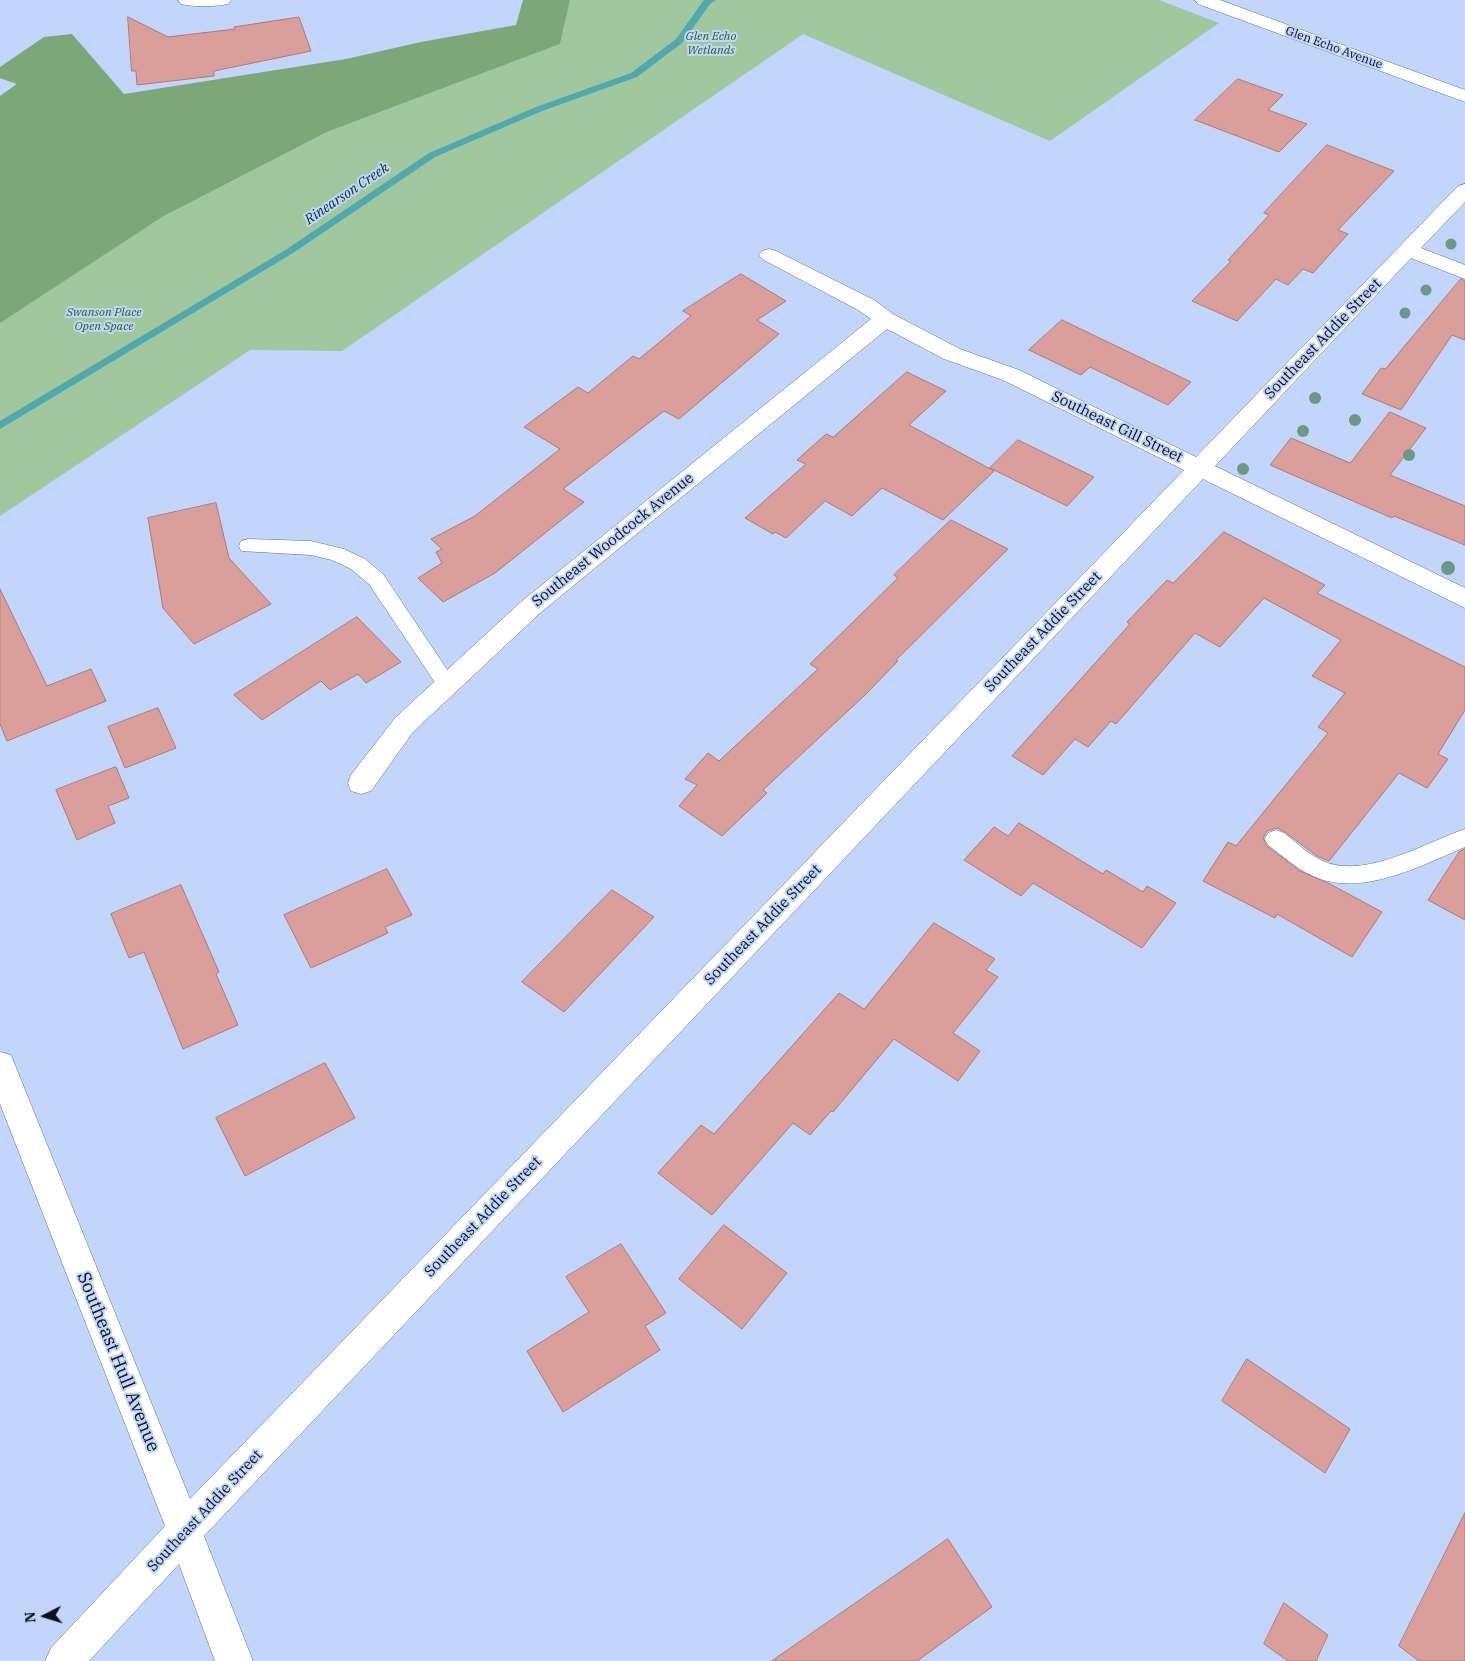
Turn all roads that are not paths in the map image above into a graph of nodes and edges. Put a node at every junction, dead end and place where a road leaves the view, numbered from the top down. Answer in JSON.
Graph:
{"nodes":[{"id":1,"x":187,"y":0,"type":"edge"},
{"id":2,"x":222,"y":0,"type":"edge"},
{"id":3,"x":1204,"y":0,"type":"edge"},
{"id":4,"x":1465,"y":96,"type":"edge"},
{"id":5,"x":1465,"y":190,"type":"edge"},
{"id":6,"x":1409,"y":250,"type":"junction"},
{"id":7,"x":769,"y":255,"type":"dead end"},
{"id":8,"x":1465,"y":273,"type":"edge"},
{"id":9,"x":885,"y":318,"type":"junction"},
{"id":10,"x":1201,"y":467,"type":"junction"},
{"id":11,"x":248,"y":546,"type":"dead end"},
{"id":12,"x":1465,"y":599,"type":"edge"},
{"id":13,"x":447,"y":685,"type":"junction"},
{"id":14,"x":360,"y":783,"type":"dead end"},
{"id":15,"x":1276,"y":838,"type":"dead end"},
{"id":16,"x":1465,"y":838,"type":"edge"},
{"id":17,"x":0,"y":1065,"type":"edge"},
{"id":18,"x":185,"y":1532,"type":"junction"},
{"id":19,"x":64,"y":1661,"type":"edge"},
{"id":20,"x":234,"y":1661,"type":"edge"}],
"edges":[{"from":1,"to":2,"type":"street"},
{"from":3,"to":4,"type":"street","name":"Glen Echo Avenue"},
{"from":5,"to":6,"type":"street","name":"Southeast Addie Street"},
{"from":6,"to":8,"type":"street"},
{"from":6,"to":10,"type":"street","name":"Southeast Addie Street"},
{"from":7,"to":9,"type":"street","name":"Southeast Gill Street"},
{"from":9,"to":10,"type":"street","name":"Southeast Gill Street"},
{"from":9,"to":13,"type":"street","name":"Southeast Woodcock Avenue"},
{"from":10,"to":12,"type":"street","name":"Southeast Gill Street"},
{"from":10,"to":18,"type":"street","name":"Southeast Addie Street"},
{"from":11,"to":13,"type":"lane"},
{"from":13,"to":14,"type":"street","name":"Southeast Woodcock Avenue"},
{"from":15,"to":16,"type":"lane"},
{"from":17,"to":18,"type":"street","name":"Southeast Hull Avenue"},
{"from":18,"to":19,"type":"street","name":"Southeast Addie Street"},
{"from":18,"to":20,"type":"street","name":"Southeast Hull Avenue"}]}
